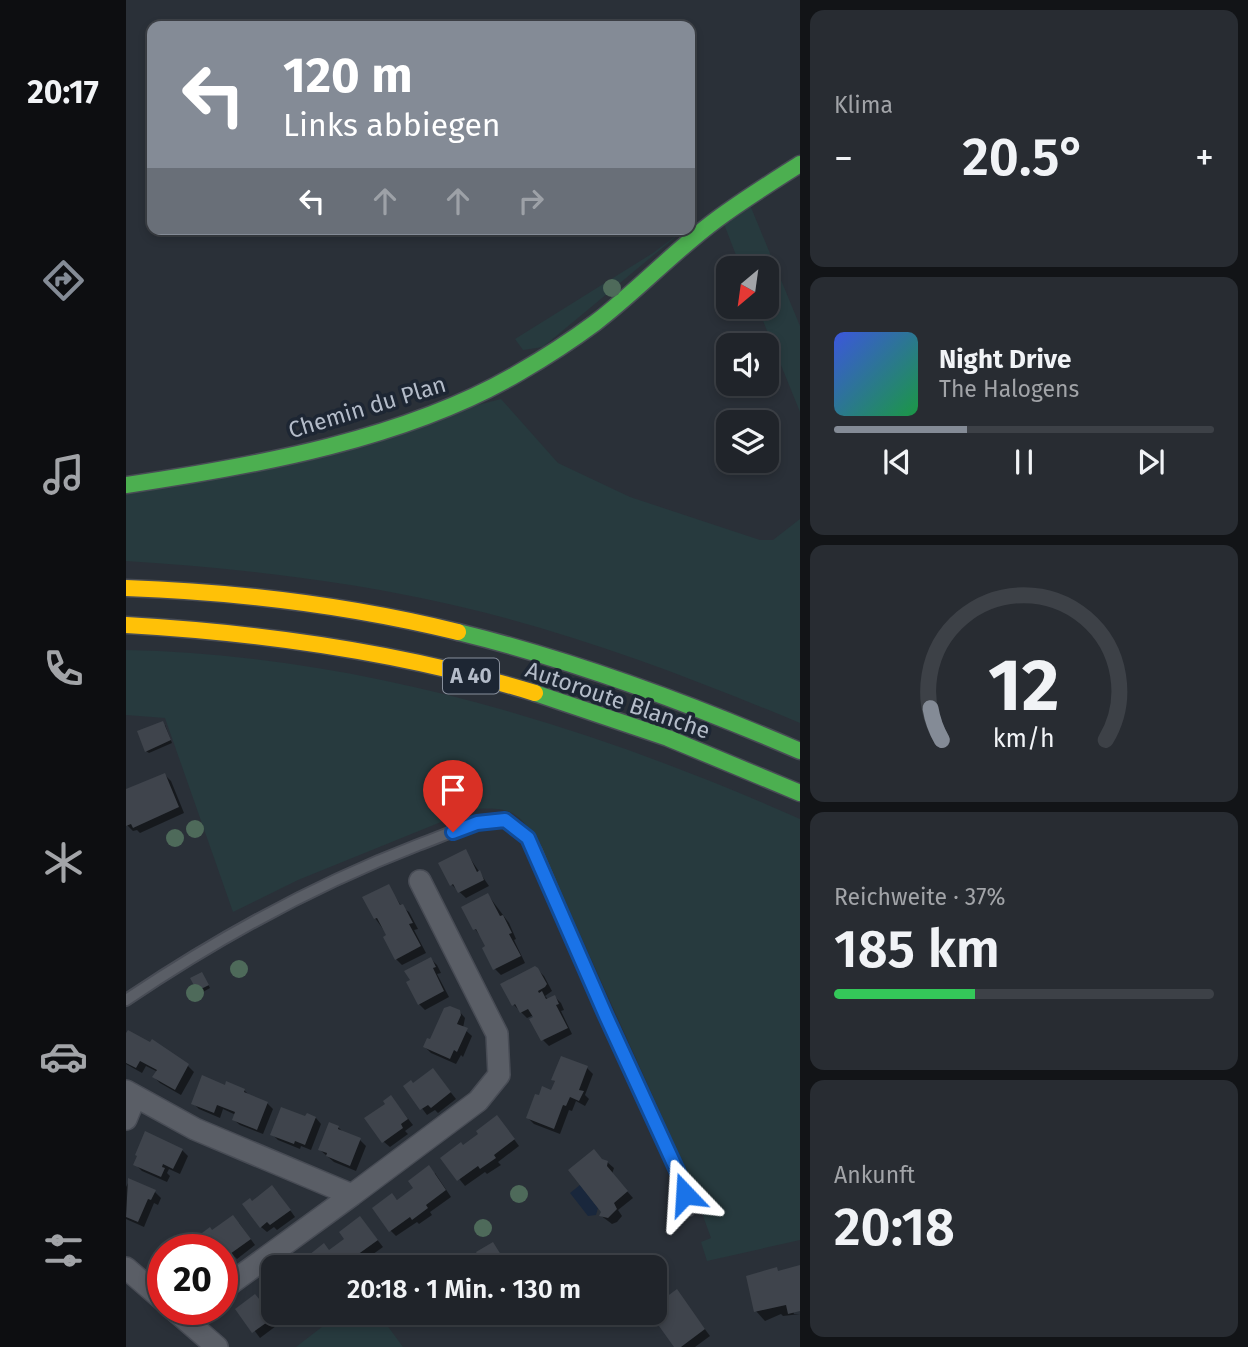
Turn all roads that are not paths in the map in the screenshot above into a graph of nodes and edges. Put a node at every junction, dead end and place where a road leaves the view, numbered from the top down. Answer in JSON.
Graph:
{"nodes":[{"id":1,"x":800,"y":164,"type":"edge"},
{"id":2,"x":126,"y":485,"type":"edge"},
{"id":3,"x":126,"y":588,"type":"edge"},
{"id":4,"x":126,"y":625,"type":"edge"},
{"id":5,"x":800,"y":751,"type":"edge"},
{"id":6,"x":800,"y":793,"type":"edge"},
{"id":7,"x":420,"y":881,"type":"dead end"},
{"id":8,"x":126,"y":1000,"type":"edge"},
{"id":9,"x":131,"y":1094,"type":"edge"},
{"id":10,"x":126,"y":1119,"type":"edge"},
{"id":11,"x":352,"y":1195,"type":"junction"},
{"id":12,"x":689,"y":1210,"type":"dead end"},
{"id":13,"x":126,"y":1268,"type":"edge"},
{"id":14,"x":238,"y":1277,"type":"edge"},
{"id":15,"x":147,"y":1286,"type":"edge"},
{"id":16,"x":192,"y":1325,"type":"edge"},
{"id":17,"x":217,"y":1347,"type":"edge"}],
"edges":[{"from":1,"to":2,"type":"main road","name":"Chemin du Plan"},
{"from":3,"to":5,"type":"main road","name":"Autoroute Blanche","number":"A 40"},
{"from":4,"to":6,"type":"main road","name":"Autoroute Blanche","number":"A 40"},
{"from":7,"to":11,"type":"street"},
{"from":8,"to":12,"type":"lane"},
{"from":9,"to":10,"type":"street"},
{"from":9,"to":11,"type":"street"},
{"from":11,"to":14,"type":"street"},
{"from":13,"to":15,"type":"street"},
{"from":16,"to":17,"type":"street"}]}
